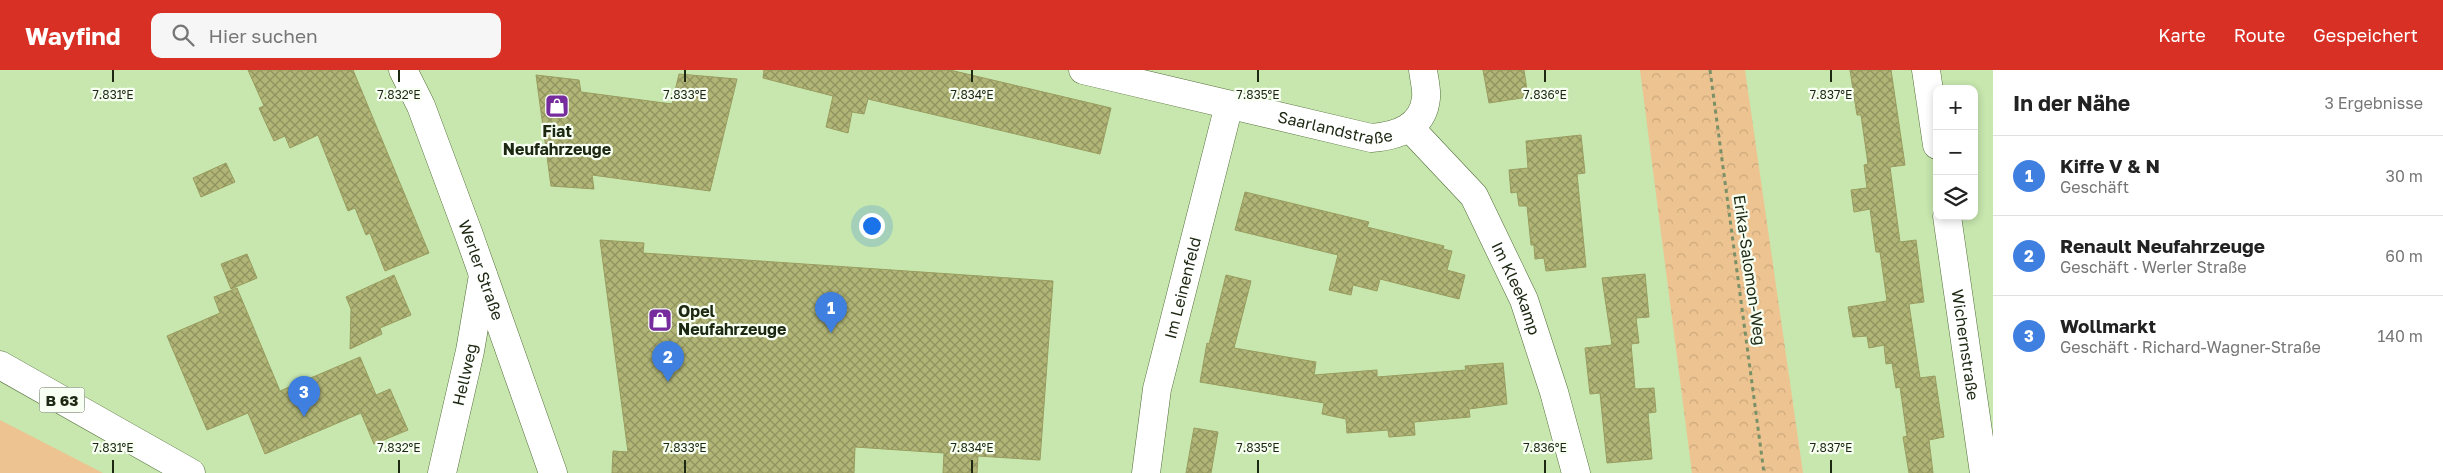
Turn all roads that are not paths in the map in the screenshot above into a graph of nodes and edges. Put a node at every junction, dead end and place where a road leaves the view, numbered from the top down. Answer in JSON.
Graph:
{"nodes":[{"id":1,"x":404,"y":70,"type":"edge"},
{"id":2,"x":1083,"y":70,"type":"edge"},
{"id":3,"x":1423,"y":70,"type":"edge"},
{"id":4,"x":1926,"y":70,"type":"edge"},
{"id":5,"x":1229,"y":105,"type":"junction"},
{"id":6,"x":1410,"y":128,"type":"junction"},
{"id":7,"x":1935,"y":130,"type":"edge"},
{"id":8,"x":1948,"y":220,"type":"edge"},
{"id":9,"x":483,"y":275,"type":"junction"},
{"id":10,"x":0,"y":365,"type":"edge"},
{"id":11,"x":191,"y":473,"type":"edge"},
{"id":12,"x":442,"y":473,"type":"edge"},
{"id":13,"x":553,"y":473,"type":"edge"},
{"id":14,"x":1146,"y":473,"type":"edge"},
{"id":15,"x":1576,"y":473,"type":"edge"},
{"id":16,"x":1984,"y":473,"type":"edge"}],
"edges":[{"from":1,"to":9,"type":"street","name":"Werler Straße"},
{"from":2,"to":5,"type":"street","name":"Saarlandstraße"},
{"from":3,"to":6,"type":"street"},
{"from":4,"to":7,"type":"street"},
{"from":5,"to":6,"type":"street","name":"Saarlandstraße"},
{"from":5,"to":14,"type":"street","name":"Im Leinenfeld"},
{"from":6,"to":15,"type":"street","name":"Im Kleekamp"},
{"from":8,"to":16,"type":"street","name":"Wichernstraße"},
{"from":9,"to":12,"type":"street","name":"Hellweg"},
{"from":9,"to":13,"type":"street","name":"Werler Straße"},
{"from":10,"to":11,"type":"street","number":"B 63"}]}
